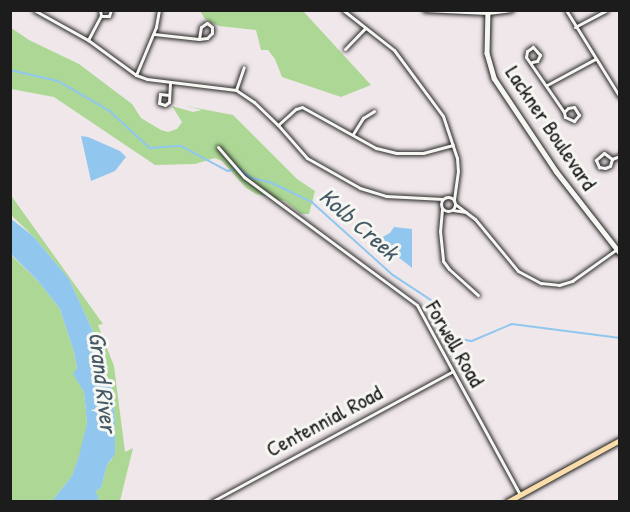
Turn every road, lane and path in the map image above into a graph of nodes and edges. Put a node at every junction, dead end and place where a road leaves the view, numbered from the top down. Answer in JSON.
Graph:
{"nodes":[{"id":1,"x":34,"y":10,"type":"edge"},
{"id":2,"x":100,"y":10,"type":"edge"},
{"id":3,"x":111,"y":10,"type":"edge"},
{"id":4,"x":159,"y":10,"type":"edge"},
{"id":5,"x":343,"y":10,"type":"edge"},
{"id":6,"x":424,"y":10,"type":"edge"},
{"id":7,"x":512,"y":10,"type":"edge"},
{"id":8,"x":566,"y":10,"type":"edge"},
{"id":9,"x":607,"y":10,"type":"edge"},
{"id":10,"x":452,"y":11,"type":"edge"},
{"id":11,"x":488,"y":12,"type":"edge"},
{"id":12,"x":101,"y":16,"type":"junction"},
{"id":13,"x":575,"y":27,"type":"junction"},
{"id":14,"x":364,"y":29,"type":"junction"},
{"id":15,"x":154,"y":34,"type":"junction"},
{"id":16,"x":198,"y":39,"type":"junction"},
{"id":17,"x":88,"y":40,"type":"junction"},
{"id":18,"x":345,"y":49,"type":"dead end"},
{"id":19,"x":595,"y":59,"type":"junction"},
{"id":20,"x":532,"y":62,"type":"junction"},
{"id":21,"x":244,"y":67,"type":"dead end"},
{"id":22,"x":136,"y":75,"type":"junction"},
{"id":23,"x":170,"y":82,"type":"junction"},
{"id":24,"x":546,"y":86,"type":"junction"},
{"id":25,"x":236,"y":90,"type":"junction"},
{"id":26,"x":169,"y":95,"type":"dead end"},
{"id":27,"x":620,"y":97,"type":"edge"},
{"id":28,"x":374,"y":111,"type":"dead end"},
{"id":29,"x":564,"y":112,"type":"junction"},
{"id":30,"x":278,"y":125,"type":"junction"},
{"id":31,"x":353,"y":134,"type":"junction"},
{"id":32,"x":454,"y":145,"type":"junction"},
{"id":33,"x":218,"y":147,"type":"dead end"},
{"id":34,"x":620,"y":156,"type":"edge"},
{"id":35,"x":612,"y":159,"type":"junction"},
{"id":36,"x":454,"y":187,"type":"junction"},
{"id":37,"x":445,"y":198,"type":"junction"},
{"id":38,"x":430,"y":199,"type":"junction"},
{"id":39,"x":455,"y":203,"type":"junction"},
{"id":40,"x":442,"y":207,"type":"junction"},
{"id":41,"x":451,"y":211,"type":"junction"},
{"id":42,"x":466,"y":213,"type":"junction"},
{"id":43,"x":442,"y":220,"type":"junction"},
{"id":44,"x":618,"y":251,"type":"edge"},
{"id":45,"x":478,"y":295,"type":"dead end"},
{"id":46,"x":453,"y":370,"type":"junction"},
{"id":47,"x":620,"y":440,"type":"edge"},
{"id":48,"x":520,"y":495,"type":"junction"},
{"id":49,"x":211,"y":501,"type":"edge"},
{"id":50,"x":507,"y":501,"type":"edge"}],
"edges":[{"from":1,"to":17,"type":"street"},
{"from":2,"to":12,"type":"street"},
{"from":3,"to":12,"type":"street"},
{"from":4,"to":15,"type":"street"},
{"from":5,"to":14,"type":"street"},
{"from":6,"to":10,"type":"street"},
{"from":7,"to":11,"type":"street"},
{"from":8,"to":13,"type":"street"},
{"from":9,"to":13,"type":"street"},
{"from":10,"to":11,"type":"street"},
{"from":11,"to":44,"type":"main road","name":"Lackner Boulevard"},
{"from":12,"to":17,"type":"street"},
{"from":13,"to":19,"type":"street"},
{"from":14,"to":18,"type":"street"},
{"from":14,"to":32,"type":"street"},
{"from":15,"to":16,"type":"street"},
{"from":15,"to":22,"type":"street"},
{"from":16,"to":16,"type":"street"},
{"from":17,"to":22,"type":"street"},
{"from":19,"to":24,"type":"street"},
{"from":19,"to":27,"type":"street"},
{"from":20,"to":20,"type":"street"},
{"from":20,"to":24,"type":"street"},
{"from":21,"to":25,"type":"street"},
{"from":22,"to":23,"type":"street"},
{"from":23,"to":25,"type":"street"},
{"from":23,"to":26,"type":"street"},
{"from":24,"to":29,"type":"street"},
{"from":25,"to":30,"type":"street"},
{"from":28,"to":31,"type":"street"},
{"from":29,"to":29,"type":"street"},
{"from":30,"to":31,"type":"street"},
{"from":30,"to":38,"type":"street"},
{"from":31,"to":32,"type":"street"},
{"from":32,"to":36,"type":"street"},
{"from":33,"to":46,"type":"street","name":"Forwell Road"},
{"from":34,"to":35,"type":"street"},
{"from":35,"to":35,"type":"street"},
{"from":36,"to":37,"type":"street"},
{"from":36,"to":39,"type":"street"},
{"from":37,"to":38,"type":"street"},
{"from":37,"to":39,"type":"street"},
{"from":37,"to":40,"type":"street"},
{"from":38,"to":40,"type":"street"},
{"from":39,"to":41,"type":"street"},
{"from":39,"to":42,"type":"street"},
{"from":40,"to":41,"type":"street"},
{"from":40,"to":43,"type":"street"},
{"from":41,"to":42,"type":"street"},
{"from":41,"to":43,"type":"street"},
{"from":42,"to":44,"type":"street"},
{"from":43,"to":45,"type":"street"},
{"from":46,"to":48,"type":"street","name":"Forwell Road"},
{"from":46,"to":49,"type":"street","name":"Centennial Road"},
{"from":47,"to":48,"type":"main road"},
{"from":48,"to":50,"type":"main road"}]}
